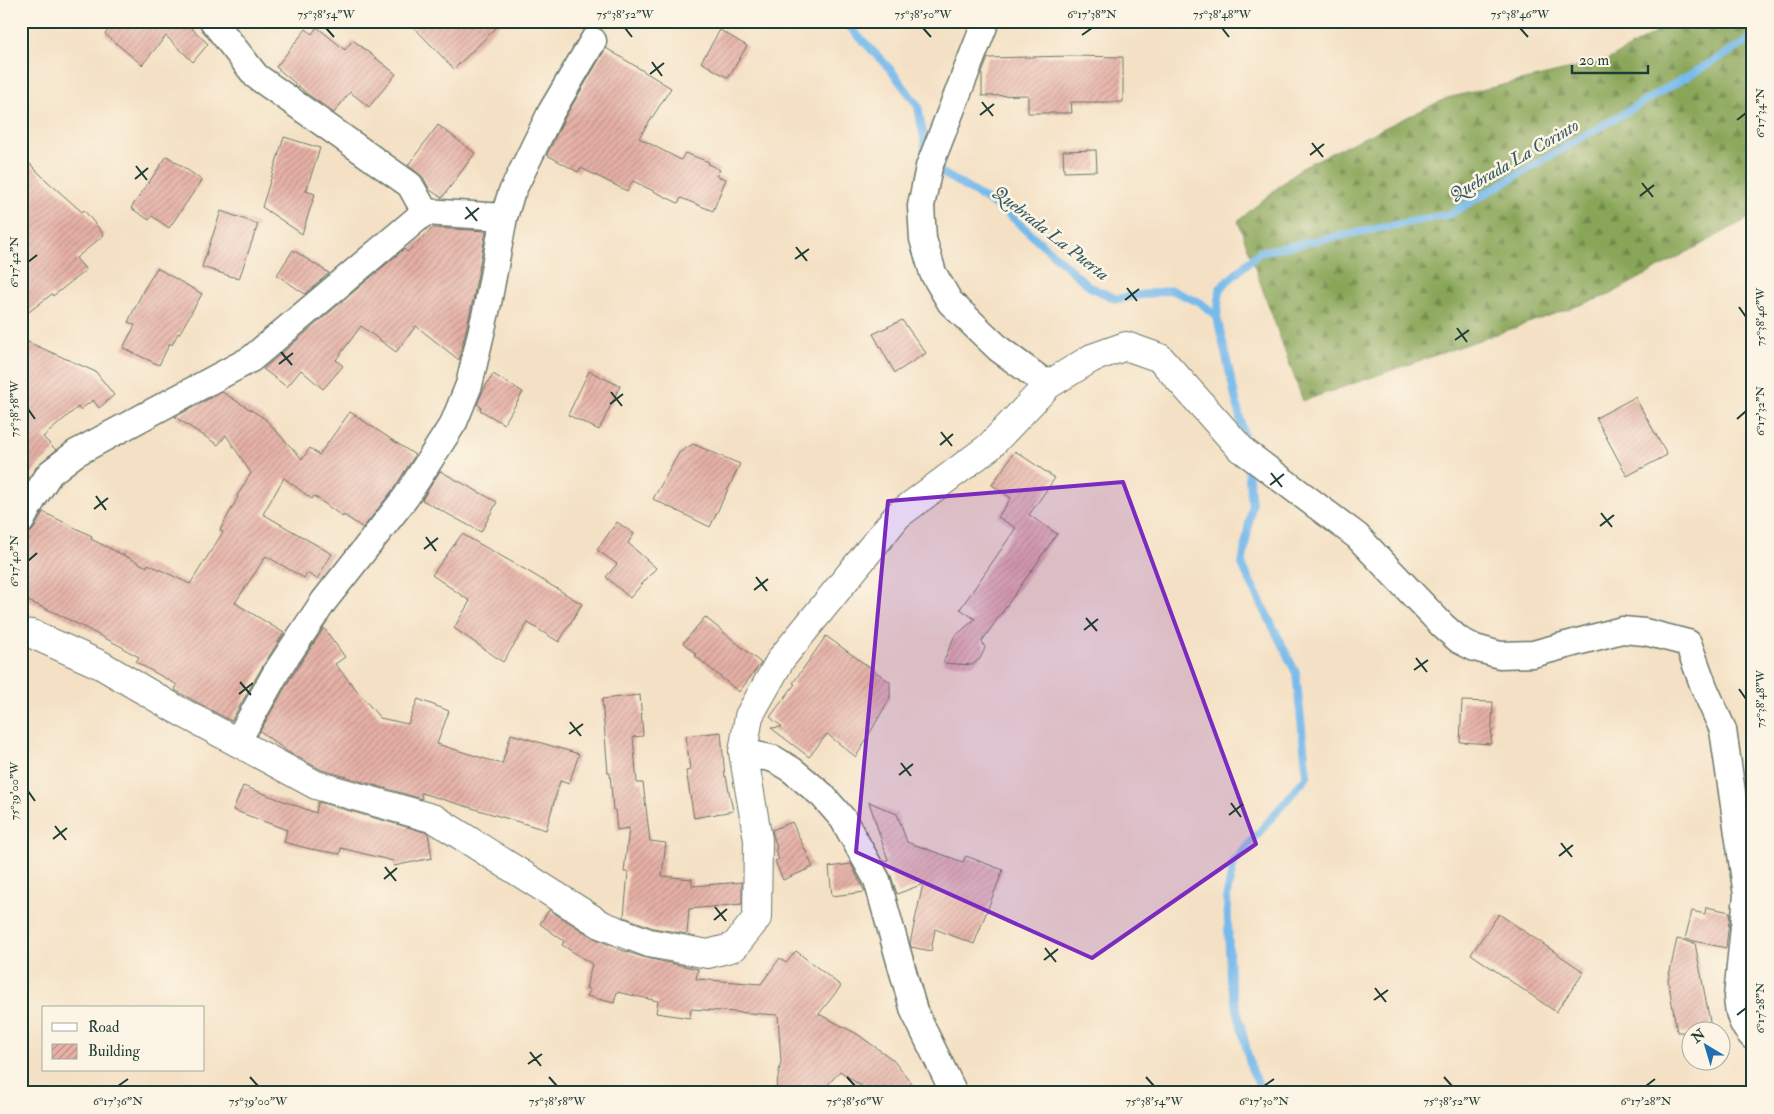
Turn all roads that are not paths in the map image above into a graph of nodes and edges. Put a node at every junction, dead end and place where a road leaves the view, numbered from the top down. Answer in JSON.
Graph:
{"nodes":[{"id":1,"x":213,"y":21,"type":"edge"},
{"id":2,"x":986,"y":21,"type":"edge"},
{"id":3,"x":593,"y":41,"type":"dead end"},
{"id":4,"x":425,"y":212,"type":"junction"},
{"id":5,"x":504,"y":217,"type":"junction"},
{"id":6,"x":1048,"y":385,"type":"junction"},
{"id":7,"x":1247,"y":455,"type":"joint"},
{"id":8,"x":25,"y":502,"type":"edge"},
{"id":9,"x":21,"y":632,"type":"edge"},
{"id":10,"x":238,"y":742,"type":"junction"},
{"id":11,"x":743,"y":752,"type":"junction"},
{"id":12,"x":1753,"y":1036,"type":"edge"},
{"id":13,"x":954,"y":1093,"type":"edge"}],
"edges":[{"from":1,"to":4,"type":"street"},
{"from":2,"to":6,"type":"street"},
{"from":3,"to":5,"type":"street"},
{"from":4,"to":5,"type":"street"},
{"from":4,"to":8,"type":"street"},
{"from":5,"to":10,"type":"street"},
{"from":6,"to":7,"type":"street"},
{"from":6,"to":11,"type":"street"},
{"from":7,"to":12,"type":"street"},
{"from":9,"to":10,"type":"street"},
{"from":10,"to":11,"type":"street"},
{"from":11,"to":13,"type":"street"}]}
